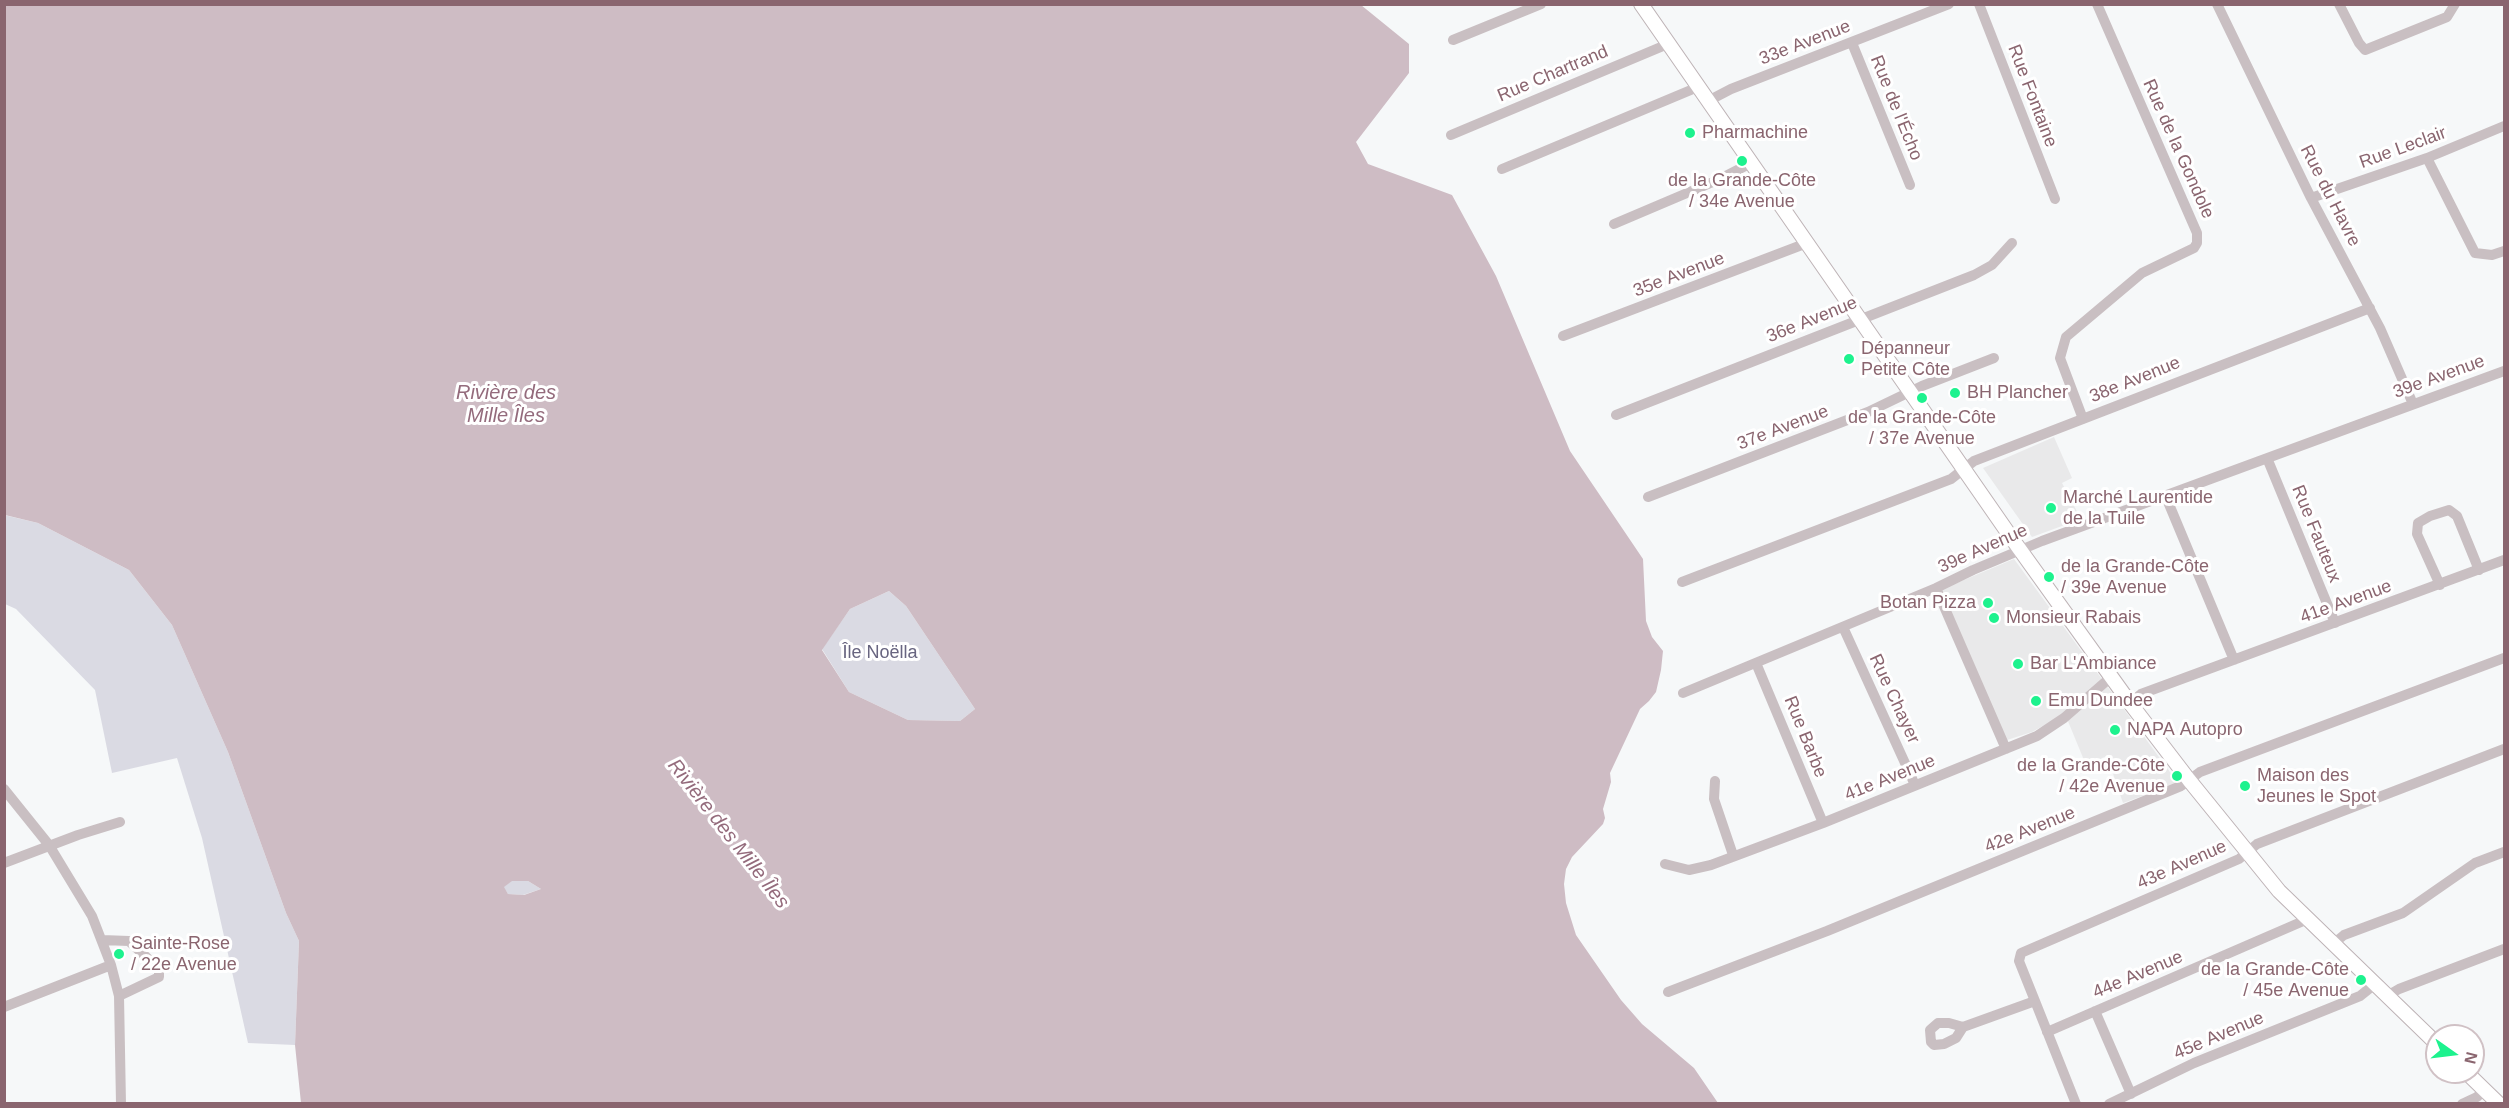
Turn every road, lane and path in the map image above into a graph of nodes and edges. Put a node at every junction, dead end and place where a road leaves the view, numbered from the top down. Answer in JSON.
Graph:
{"nodes":[{"id":1,"x":1541,"y":4,"type":"edge"},
{"id":2,"x":1641,"y":4,"type":"edge"},
{"id":3,"x":1949,"y":4,"type":"edge"},
{"id":4,"x":1979,"y":4,"type":"edge"},
{"id":5,"x":2097,"y":4,"type":"edge"},
{"id":6,"x":2217,"y":4,"type":"edge"},
{"id":7,"x":2339,"y":4,"type":"edge"},
{"id":8,"x":2455,"y":4,"type":"edge"},
{"id":9,"x":1454,"y":40,"type":"dead end"},
{"id":10,"x":1852,"y":43,"type":"junction"},
{"id":11,"x":1668,"y":44,"type":"junction"},
{"id":12,"x":1698,"y":87,"type":"junction"},
{"id":13,"x":1708,"y":101,"type":"junction"},
{"id":14,"x":2505,"y":126,"type":"edge"},
{"id":15,"x":1451,"y":135,"type":"dead end"},
{"id":16,"x":2427,"y":159,"type":"junction"},
{"id":17,"x":1751,"y":163,"type":"junction"},
{"id":18,"x":1502,"y":169,"type":"dead end"},
{"id":19,"x":1910,"y":185,"type":"dead end"},
{"id":20,"x":2311,"y":198,"type":"junction"},
{"id":21,"x":2055,"y":199,"type":"dead end"},
{"id":22,"x":1614,"y":224,"type":"dead end"},
{"id":23,"x":1807,"y":243,"type":"junction"},
{"id":24,"x":2012,"y":243,"type":"dead end"},
{"id":25,"x":2505,"y":251,"type":"edge"},
{"id":26,"x":2370,"y":308,"type":"junction"},
{"id":27,"x":1858,"y":319,"type":"junction"},
{"id":28,"x":1563,"y":336,"type":"dead end"},
{"id":29,"x":1994,"y":358,"type":"dead end"},
{"id":30,"x":2505,"y":371,"type":"edge"},
{"id":31,"x":1910,"y":393,"type":"junction"},
{"id":32,"x":2413,"y":404,"type":"junction"},
{"id":33,"x":1616,"y":415,"type":"dead end"},
{"id":34,"x":2083,"y":419,"type":"junction"},
{"id":35,"x":2267,"y":458,"type":"junction"},
{"id":36,"x":1963,"y":469,"type":"junction"},
{"id":37,"x":1648,"y":497,"type":"dead end"},
{"id":38,"x":2166,"y":497,"type":"junction"},
{"id":39,"x":2020,"y":550,"type":"junction"},
{"id":40,"x":2505,"y":560,"type":"edge"},
{"id":41,"x":2479,"y":570,"type":"junction"},
{"id":42,"x":1682,"y":582,"type":"dead end"},
{"id":43,"x":2440,"y":585,"type":"junction"},
{"id":44,"x":1936,"y":588,"type":"junction"},
{"id":45,"x":2335,"y":623,"type":"junction"},
{"id":46,"x":1843,"y":627,"type":"junction"},
{"id":47,"x":2505,"y":658,"type":"edge"},
{"id":48,"x":2234,"y":660,"type":"junction"},
{"id":49,"x":1756,"y":663,"type":"junction"},
{"id":50,"x":2111,"y":677,"type":"junction"},
{"id":51,"x":1683,"y":693,"type":"dead end"},
{"id":52,"x":2130,"y":703,"type":"junction"},
{"id":53,"x":2006,"y":749,"type":"junction"},
{"id":54,"x":2505,"y":749,"type":"edge"},
{"id":55,"x":2188,"y":780,"type":"junction"},
{"id":56,"x":1715,"y":781,"type":"dead end"},
{"id":57,"x":1916,"y":785,"type":"junction"},
{"id":58,"x":4,"y":789,"type":"edge"},
{"id":59,"x":120,"y":822,"type":"dead end"},
{"id":60,"x":1823,"y":823,"type":"junction"},
{"id":61,"x":50,"y":845,"type":"junction"},
{"id":62,"x":2246,"y":852,"type":"junction"},
{"id":63,"x":2505,"y":852,"type":"edge"},
{"id":64,"x":1733,"y":855,"type":"junction"},
{"id":65,"x":4,"y":863,"type":"edge"},
{"id":66,"x":1665,"y":864,"type":"dead end"},
{"id":67,"x":2308,"y":919,"type":"junction"},
{"id":68,"x":102,"y":940,"type":"junction"},
{"id":69,"x":2333,"y":944,"type":"junction"},
{"id":70,"x":2505,"y":949,"type":"edge"},
{"id":71,"x":111,"y":965,"type":"junction"},
{"id":72,"x":2375,"y":984,"type":"junction"},
{"id":73,"x":1668,"y":992,"type":"dead end"},
{"id":74,"x":119,"y":996,"type":"junction"},
{"id":75,"x":2387,"y":996,"type":"junction"},
{"id":76,"x":2035,"y":1000,"type":"junction"},
{"id":77,"x":4,"y":1007,"type":"edge"},
{"id":78,"x":2095,"y":1011,"type":"junction"},
{"id":79,"x":1963,"y":1027,"type":"dead end"},
{"id":80,"x":2047,"y":1032,"type":"junction"},
{"id":81,"x":2425,"y":1032,"type":"edge"},
{"id":82,"x":2478,"y":1084,"type":"edge"},
{"id":83,"x":2484,"y":1090,"type":"junction"},
{"id":84,"x":2131,"y":1094,"type":"junction"},
{"id":85,"x":121,"y":1104,"type":"edge"},
{"id":86,"x":2076,"y":1104,"type":"edge"},
{"id":87,"x":2109,"y":1104,"type":"edge"},
{"id":88,"x":2462,"y":1104,"type":"edge"},
{"id":89,"x":2499,"y":1104,"type":"edge"}],
"edges":[{"from":1,"to":9,"type":"street"},
{"from":2,"to":11,"type":"main road"},
{"from":3,"to":10,"type":"street","name":"33e Avenue"},
{"from":4,"to":21,"type":"street","name":"Rue Fontaine"},
{"from":5,"to":34,"type":"street","name":"Rue de la Gondole"},
{"from":6,"to":20,"type":"street","name":"Rue du Havre"},
{"from":7,"to":8,"type":"street"},
{"from":10,"to":13,"type":"street","name":"33e Avenue"},
{"from":10,"to":19,"type":"street","name":"Rue de l'Écho"},
{"from":11,"to":12,"type":"main road"},
{"from":11,"to":15,"type":"street","name":"Rue Chartrand"},
{"from":12,"to":13,"type":"main road"},
{"from":12,"to":18,"type":"street"},
{"from":13,"to":17,"type":"main road"},
{"from":14,"to":16,"type":"street","name":"Rue Leclair"},
{"from":16,"to":20,"type":"street","name":"Rue Leclair"},
{"from":16,"to":25,"type":"street"},
{"from":17,"to":22,"type":"street"},
{"from":17,"to":23,"type":"main road"},
{"from":20,"to":26,"type":"street","name":"Rue du Havre"},
{"from":23,"to":27,"type":"main road"},
{"from":23,"to":28,"type":"street","name":"35e Avenue"},
{"from":24,"to":27,"type":"street","name":"36e Avenue"},
{"from":26,"to":32,"type":"street","name":"Rue du Havre"},
{"from":26,"to":34,"type":"street","name":"38e Avenue"},
{"from":27,"to":31,"type":"main road"},
{"from":27,"to":33,"type":"street","name":"36e Avenue"},
{"from":29,"to":31,"type":"street","name":"37e Avenue"},
{"from":30,"to":32,"type":"street","name":"39e Avenue"},
{"from":31,"to":36,"type":"main road"},
{"from":31,"to":37,"type":"street","name":"37e Avenue"},
{"from":32,"to":35,"type":"street","name":"39e Avenue"},
{"from":34,"to":36,"type":"street","name":"38e Avenue"},
{"from":35,"to":38,"type":"street","name":"39e Avenue"},
{"from":35,"to":45,"type":"street","name":"Rue Fauteux"},
{"from":36,"to":39,"type":"main road"},
{"from":36,"to":42,"type":"street","name":"38e Avenue"},
{"from":38,"to":39,"type":"street","name":"39e Avenue"},
{"from":38,"to":48,"type":"street"},
{"from":39,"to":44,"type":"street","name":"39e Avenue"},
{"from":39,"to":50,"type":"main road"},
{"from":40,"to":41,"type":"street","name":"41e Avenue"},
{"from":41,"to":43,"type":"street","name":"41e Avenue"},
{"from":41,"to":43,"type":"street"},
{"from":43,"to":45,"type":"street","name":"41e Avenue"},
{"from":44,"to":46,"type":"street","name":"39e Avenue"},
{"from":44,"to":53,"type":"street"},
{"from":45,"to":48,"type":"street","name":"41e Avenue"},
{"from":46,"to":49,"type":"street","name":"39e Avenue"},
{"from":46,"to":57,"type":"street","name":"Rue Chayer"},
{"from":47,"to":55,"type":"street","name":"42e Avenue"},
{"from":48,"to":52,"type":"street","name":"41e Avenue"},
{"from":49,"to":51,"type":"street","name":"39e Avenue"},
{"from":49,"to":60,"type":"street","name":"Rue Barbe"},
{"from":50,"to":52,"type":"main road"},
{"from":50,"to":53,"type":"street","name":"41e Avenue"},
{"from":52,"to":55,"type":"main road"},
{"from":53,"to":57,"type":"street","name":"41e Avenue"},
{"from":54,"to":62,"type":"street","name":"43e Avenue"},
{"from":55,"to":62,"type":"main road"},
{"from":55,"to":73,"type":"street","name":"42e Avenue"},
{"from":56,"to":64,"type":"street"},
{"from":57,"to":60,"type":"street","name":"41e Avenue"},
{"from":58,"to":61,"type":"street"},
{"from":59,"to":61,"type":"street"},
{"from":60,"to":64,"type":"street","name":"41e Avenue"},
{"from":61,"to":65,"type":"street"},
{"from":61,"to":68,"type":"street"},
{"from":62,"to":67,"type":"main road"},
{"from":62,"to":76,"type":"street","name":"43e Avenue"},
{"from":63,"to":69,"type":"street"},
{"from":64,"to":66,"type":"street","name":"41e Avenue"},
{"from":67,"to":69,"type":"main road"},
{"from":67,"to":78,"type":"street","name":"44e Avenue"},
{"from":68,"to":71,"type":"street"},
{"from":68,"to":74,"type":"street"},
{"from":69,"to":72,"type":"main road"},
{"from":70,"to":75,"type":"street"},
{"from":71,"to":74,"type":"street"},
{"from":71,"to":77,"type":"street"},
{"from":72,"to":75,"type":"main road"},
{"from":72,"to":84,"type":"street","name":"45e Avenue"},
{"from":74,"to":85,"type":"street"},
{"from":75,"to":81,"type":"main road"},
{"from":76,"to":79,"type":"street"},
{"from":76,"to":80,"type":"street"},
{"from":78,"to":80,"type":"street","name":"44e Avenue"},
{"from":78,"to":84,"type":"street"},
{"from":80,"to":86,"type":"street"},
{"from":82,"to":83,"type":"main road"},
{"from":83,"to":88,"type":"street"},
{"from":83,"to":89,"type":"main road"},
{"from":84,"to":87,"type":"street","name":"45e Avenue"}]}
